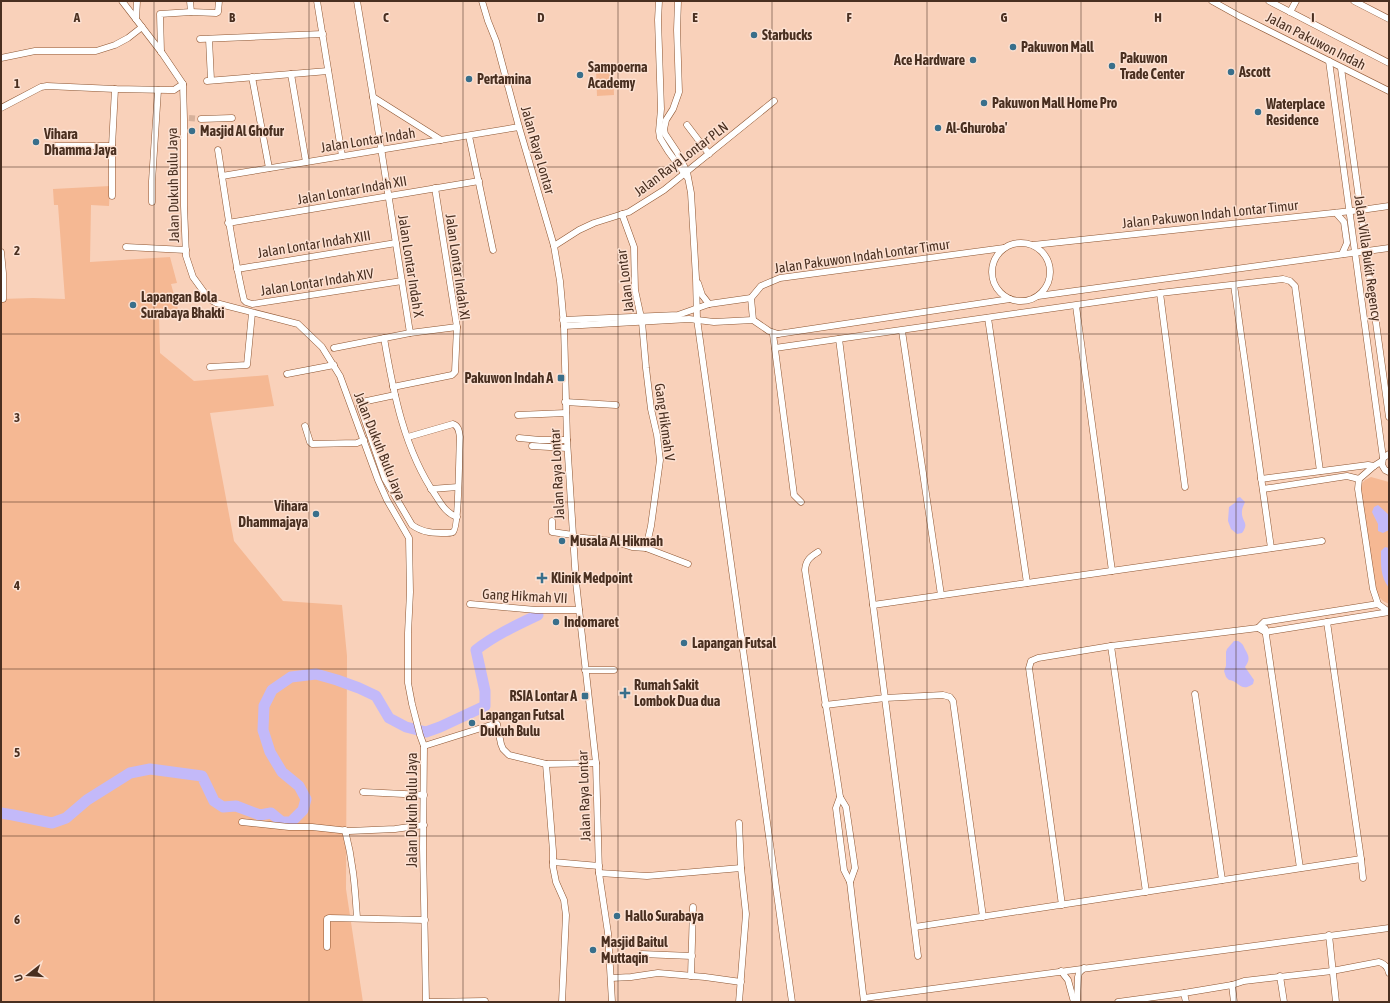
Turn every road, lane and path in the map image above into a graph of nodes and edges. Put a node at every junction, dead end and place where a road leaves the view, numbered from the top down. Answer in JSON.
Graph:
{"nodes":[{"id":1,"x":122,"y":1,"type":"edge"},
{"id":2,"x":137,"y":1,"type":"edge"},
{"id":3,"x":190,"y":1,"type":"edge"},
{"id":4,"x":219,"y":1,"type":"edge"},
{"id":5,"x":317,"y":1,"type":"edge"},
{"id":6,"x":357,"y":1,"type":"edge"},
{"id":7,"x":482,"y":1,"type":"edge"},
{"id":8,"x":659,"y":1,"type":"edge"},
{"id":9,"x":678,"y":1,"type":"edge"},
{"id":10,"x":1212,"y":1,"type":"edge"},
{"id":11,"x":1269,"y":1,"type":"edge"},
{"id":12,"x":1296,"y":1,"type":"edge"},
{"id":13,"x":1354,"y":1,"type":"edge"},
{"id":14,"x":1282,"y":4,"type":"edge"},
{"id":15,"x":191,"y":12,"type":"junction"},
{"id":16,"x":1290,"y":12,"type":"junction"},
{"id":17,"x":1389,"y":19,"type":"edge"},
{"id":18,"x":136,"y":20,"type":"junction"},
{"id":19,"x":142,"y":27,"type":"junction"},
{"id":20,"x":323,"y":34,"type":"junction"},
{"id":21,"x":200,"y":39,"type":"dead end"},
{"id":22,"x":209,"y":39,"type":"junction"},
{"id":23,"x":162,"y":53,"type":"junction"},
{"id":24,"x":1,"y":58,"type":"edge"},
{"id":25,"x":1329,"y":61,"type":"junction"},
{"id":26,"x":1389,"y":63,"type":"edge"},
{"id":27,"x":1341,"y":68,"type":"junction"},
{"id":28,"x":328,"y":71,"type":"junction"},
{"id":29,"x":291,"y":74,"type":"junction"},
{"id":30,"x":252,"y":77,"type":"junction"},
{"id":31,"x":182,"y":84,"type":"junction"},
{"id":32,"x":115,"y":90,"type":"junction"},
{"id":33,"x":158,"y":90,"type":"junction"},
{"id":34,"x":1389,"y":91,"type":"edge"},
{"id":35,"x":373,"y":98,"type":"junction"},
{"id":36,"x":774,"y":101,"type":"dead end"},
{"id":37,"x":1,"y":108,"type":"edge"},
{"id":38,"x":232,"y":118,"type":"dead end"},
{"id":39,"x":201,"y":119,"type":"tunnel mouth"},
{"id":40,"x":687,"y":125,"type":"dead end"},
{"id":41,"x":519,"y":127,"type":"junction"},
{"id":42,"x":469,"y":136,"type":"junction"},
{"id":43,"x":441,"y":140,"type":"junction"},
{"id":44,"x":54,"y":146,"type":"dead end"},
{"id":45,"x":112,"y":146,"type":"junction"},
{"id":46,"x":218,"y":150,"type":"dead end"},
{"id":47,"x":381,"y":150,"type":"junction"},
{"id":48,"x":709,"y":154,"type":"junction"},
{"id":49,"x":342,"y":156,"type":"junction"},
{"id":50,"x":306,"y":162,"type":"junction"},
{"id":51,"x":269,"y":168,"type":"junction"},
{"id":52,"x":686,"y":175,"type":"junction"},
{"id":53,"x":222,"y":176,"type":"junction"},
{"id":54,"x":1356,"y":177,"type":"junction"},
{"id":55,"x":1345,"y":178,"type":"junction"},
{"id":56,"x":479,"y":181,"type":"junction"},
{"id":57,"x":435,"y":188,"type":"junction"},
{"id":58,"x":112,"y":196,"type":"dead end"},
{"id":59,"x":388,"y":196,"type":"junction"},
{"id":60,"x":152,"y":202,"type":"dead end"},
{"id":61,"x":1389,"y":206,"type":"edge"},
{"id":62,"x":1361,"y":210,"type":"junction"},
{"id":63,"x":1350,"y":212,"type":"junction"},
{"id":64,"x":1336,"y":213,"type":"junction"},
{"id":65,"x":622,"y":214,"type":"junction"},
{"id":66,"x":228,"y":223,"type":"junction"},
{"id":67,"x":396,"y":243,"type":"junction"},
{"id":68,"x":1033,"y":245,"type":"junction"},
{"id":69,"x":554,"y":246,"type":"junction"},
{"id":70,"x":126,"y":247,"type":"dead end"},
{"id":71,"x":1004,"y":248,"type":"junction"},
{"id":72,"x":1389,"y":248,"type":"edge"},
{"id":73,"x":186,"y":250,"type":"junction"},
{"id":74,"x":493,"y":250,"type":"dead end"},
{"id":75,"x":1366,"y":251,"type":"junction"},
{"id":76,"x":1,"y":252,"type":"edge"},
{"id":77,"x":1355,"y":252,"type":"junction"},
{"id":78,"x":1342,"y":254,"type":"junction"},
{"id":79,"x":237,"y":269,"type":"junction"},
{"id":80,"x":696,"y":278,"type":"junction"},
{"id":81,"x":402,"y":281,"type":"junction"},
{"id":82,"x":1234,"y":284,"type":"junction"},
{"id":83,"x":1160,"y":293,"type":"junction"},
{"id":84,"x":1038,"y":296,"type":"junction"},
{"id":85,"x":751,"y":298,"type":"junction"},
{"id":86,"x":2,"y":299,"type":"edge"},
{"id":87,"x":1010,"y":299,"type":"junction"},
{"id":88,"x":709,"y":304,"type":"junction"},
{"id":89,"x":1076,"y":306,"type":"junction"},
{"id":90,"x":697,"y":309,"type":"junction"},
{"id":91,"x":252,"y":313,"type":"junction"},
{"id":92,"x":988,"y":318,"type":"junction"},
{"id":93,"x":697,"y":319,"type":"junction"},
{"id":94,"x":642,"y":320,"type":"junction"},
{"id":95,"x":753,"y":320,"type":"junction"},
{"id":96,"x":564,"y":323,"type":"junction"},
{"id":97,"x":456,"y":327,"type":"junction"},
{"id":98,"x":902,"y":331,"type":"junction"},
{"id":99,"x":410,"y":333,"type":"junction"},
{"id":100,"x":778,"y":334,"type":"junction"},
{"id":101,"x":384,"y":338,"type":"junction"},
{"id":102,"x":838,"y":340,"type":"junction"},
{"id":103,"x":334,"y":348,"type":"dead end"},
{"id":104,"x":775,"y":348,"type":"junction"},
{"id":105,"x":334,"y":365,"type":"junction"},
{"id":106,"x":210,"y":367,"type":"dead end"},
{"id":107,"x":287,"y":374,"type":"dead end"},
{"id":108,"x":393,"y":387,"type":"junction"},
{"id":109,"x":395,"y":395,"type":"junction"},
{"id":110,"x":565,"y":402,"type":"junction"},
{"id":111,"x":616,"y":405,"type":"dead end"},
{"id":112,"x":564,"y":413,"type":"junction"},
{"id":113,"x":518,"y":415,"type":"dead end"},
{"id":114,"x":1389,"y":416,"type":"edge"},
{"id":115,"x":305,"y":426,"type":"dead end"},
{"id":116,"x":408,"y":437,"type":"junction"},
{"id":117,"x":519,"y":438,"type":"dead end"},
{"id":118,"x":364,"y":440,"type":"junction"},
{"id":119,"x":567,"y":440,"type":"junction"},
{"id":120,"x":532,"y":446,"type":"dead end"},
{"id":121,"x":567,"y":448,"type":"junction"},
{"id":122,"x":1389,"y":454,"type":"edge"},
{"id":123,"x":1382,"y":459,"type":"junction"},
{"id":124,"x":1374,"y":466,"type":"junction"},
{"id":125,"x":1320,"y":471,"type":"junction"},
{"id":126,"x":1389,"y":472,"type":"edge"},
{"id":127,"x":1261,"y":479,"type":"junction"},
{"id":128,"x":1360,"y":479,"type":"junction"},
{"id":129,"x":458,"y":487,"type":"junction"},
{"id":130,"x":1185,"y":487,"type":"dead end"},
{"id":131,"x":431,"y":489,"type":"junction"},
{"id":132,"x":1263,"y":489,"type":"junction"},
{"id":133,"x":801,"y":502,"type":"dead end"},
{"id":134,"x":457,"y":516,"type":"junction"},
{"id":135,"x":552,"y":521,"type":"dead end"},
{"id":136,"x":573,"y":536,"type":"junction"},
{"id":137,"x":1322,"y":541,"type":"dead end"},
{"id":138,"x":646,"y":548,"type":"junction"},
{"id":139,"x":1271,"y":548,"type":"junction"},
{"id":140,"x":818,"y":552,"type":"dead end"},
{"id":141,"x":688,"y":564,"type":"dead end"},
{"id":142,"x":1112,"y":571,"type":"junction"},
{"id":143,"x":1027,"y":583,"type":"junction"},
{"id":144,"x":941,"y":595,"type":"junction"},
{"id":145,"x":470,"y":604,"type":"dead end"},
{"id":146,"x":873,"y":604,"type":"junction"},
{"id":147,"x":1378,"y":604,"type":"junction"},
{"id":148,"x":579,"y":610,"type":"junction"},
{"id":149,"x":1389,"y":612,"type":"edge"},
{"id":150,"x":1264,"y":622,"type":"junction"},
{"id":151,"x":1328,"y":622,"type":"junction"},
{"id":152,"x":1258,"y":628,"type":"junction"},
{"id":153,"x":1265,"y":632,"type":"junction"},
{"id":154,"x":1111,"y":646,"type":"junction"},
{"id":155,"x":585,"y":670,"type":"junction"},
{"id":156,"x":614,"y":670,"type":"dead end"},
{"id":157,"x":1195,"y":694,"type":"dead end"},
{"id":158,"x":885,"y":698,"type":"junction"},
{"id":159,"x":825,"y":705,"type":"junction"},
{"id":160,"x":424,"y":746,"type":"junction"},
{"id":161,"x":596,"y":763,"type":"junction"},
{"id":162,"x":546,"y":764,"type":"junction"},
{"id":163,"x":363,"y":792,"type":"dead end"},
{"id":164,"x":424,"y":795,"type":"junction"},
{"id":165,"x":840,"y":797,"type":"junction"},
{"id":166,"x":242,"y":822,"type":"dead end"},
{"id":167,"x":739,"y":823,"type":"dead end"},
{"id":168,"x":424,"y":825,"type":"junction"},
{"id":169,"x":345,"y":830,"type":"junction"},
{"id":170,"x":1361,"y":859,"type":"junction"},
{"id":171,"x":553,"y":862,"type":"junction"},
{"id":172,"x":599,"y":866,"type":"junction"},
{"id":173,"x":741,"y":868,"type":"junction"},
{"id":174,"x":1300,"y":868,"type":"junction"},
{"id":175,"x":599,"y":873,"type":"junction"},
{"id":176,"x":1363,"y":878,"type":"dead end"},
{"id":177,"x":1222,"y":880,"type":"junction"},
{"id":178,"x":850,"y":882,"type":"junction"},
{"id":179,"x":1146,"y":892,"type":"junction"},
{"id":180,"x":1062,"y":905,"type":"junction"},
{"id":181,"x":693,"y":907,"type":"dead end"},
{"id":182,"x":983,"y":917,"type":"junction"},
{"id":183,"x":357,"y":918,"type":"junction"},
{"id":184,"x":425,"y":920,"type":"junction"},
{"id":185,"x":914,"y":927,"type":"junction"},
{"id":186,"x":1389,"y":928,"type":"edge"},
{"id":187,"x":1329,"y":935,"type":"junction"},
{"id":188,"x":327,"y":947,"type":"dead end"},
{"id":189,"x":641,"y":954,"type":"dead end"},
{"id":190,"x":692,"y":956,"type":"junction"},
{"id":191,"x":918,"y":956,"type":"dead end"},
{"id":192,"x":1084,"y":968,"type":"junction"},
{"id":193,"x":1061,"y":971,"type":"junction"},
{"id":194,"x":1332,"y":971,"type":"junction"},
{"id":195,"x":1389,"y":973,"type":"edge"},
{"id":196,"x":691,"y":976,"type":"junction"},
{"id":197,"x":1280,"y":976,"type":"junction"},
{"id":198,"x":610,"y":978,"type":"junction"},
{"id":199,"x":741,"y":982,"type":"junction"},
{"id":200,"x":1232,"y":984,"type":"junction"},
{"id":201,"x":1184,"y":993,"type":"junction"},
{"id":202,"x":864,"y":1000,"type":"edge"},
{"id":203,"x":485,"y":1001,"type":"dead end"},
{"id":204,"x":1133,"y":1001,"type":"edge"},
{"id":205,"x":426,"y":1002,"type":"edge"},
{"id":206,"x":562,"y":1002,"type":"edge"},
{"id":207,"x":612,"y":1002,"type":"edge"},
{"id":208,"x":738,"y":1002,"type":"edge"},
{"id":209,"x":792,"y":1002,"type":"edge"},
{"id":210,"x":1074,"y":1002,"type":"edge"},
{"id":211,"x":1077,"y":1002,"type":"edge"},
{"id":212,"x":1118,"y":1002,"type":"edge"},
{"id":213,"x":1186,"y":1002,"type":"edge"},
{"id":214,"x":1234,"y":1002,"type":"edge"},
{"id":215,"x":1284,"y":1002,"type":"edge"},
{"id":216,"x":1336,"y":1002,"type":"edge"}],
"edges":[{"from":1,"to":18,"type":"street","name":"Jalan Dukuh Bulu Jaya"},
{"from":2,"to":18,"type":"street"},
{"from":3,"to":15,"type":"street"},
{"from":4,"to":15,"type":"street"},
{"from":5,"to":20,"type":"street"},
{"from":6,"to":35,"type":"street","name":"Jalan Lontar Indah X"},
{"from":7,"to":41,"type":"street","name":"Jalan Raya Lontar"},
{"from":8,"to":52,"type":"street"},
{"from":9,"to":52,"type":"street"},
{"from":10,"to":25,"type":"street","name":"Jalan Pakuwon Indah"},
{"from":11,"to":14,"type":"street","name":"Jalan Pakuwon Indah"},
{"from":12,"to":16,"type":"street"},
{"from":13,"to":17,"type":"street"},
{"from":14,"to":16,"type":"street","name":"Jalan Pakuwon Indah"},
{"from":15,"to":23,"type":"street"},
{"from":16,"to":26,"type":"street","name":"Jalan Pakuwon Indah"},
{"from":18,"to":19,"type":"street","name":"Jalan Dukuh Bulu Jaya"},
{"from":19,"to":23,"type":"street","name":"Jalan Dukuh Bulu Jaya"},
{"from":19,"to":24,"type":"street"},
{"from":20,"to":22,"type":"street"},
{"from":20,"to":28,"type":"street"},
{"from":21,"to":22,"type":"street"},
{"from":22,"to":30,"type":"street"},
{"from":23,"to":31,"type":"street","name":"Jalan Dukuh Bulu Jaya"},
{"from":25,"to":27,"type":"street","name":"Jalan Pakuwon Indah"},
{"from":25,"to":55,"type":"street","name":"Jalan Villa Bukit Regency"},
{"from":27,"to":34,"type":"street","name":"Jalan Pakuwon Indah"},
{"from":27,"to":54,"type":"street","name":"Jalan Villa Bukit Regency"},
{"from":28,"to":29,"type":"street"},
{"from":28,"to":49,"type":"street"},
{"from":29,"to":30,"type":"street"},
{"from":29,"to":50,"type":"street"},
{"from":30,"to":51,"type":"street"},
{"from":31,"to":33,"type":"street"},
{"from":31,"to":73,"type":"street","name":"Jalan Dukuh Bulu Jaya"},
{"from":32,"to":33,"type":"street"},
{"from":32,"to":37,"type":"street"},
{"from":32,"to":45,"type":"street"},
{"from":33,"to":60,"type":"street"},
{"from":35,"to":43,"type":"street"},
{"from":35,"to":47,"type":"street","name":"Jalan Lontar Indah X"},
{"from":36,"to":48,"type":"street","name":"Jalan Raya Lontar PLN"},
{"from":38,"to":39,"type":"street"},
{"from":40,"to":48,"type":"street"},
{"from":41,"to":42,"type":"street","name":"Jalan Lontar Indah"},
{"from":41,"to":69,"type":"street","name":"Jalan Raya Lontar"},
{"from":42,"to":43,"type":"street","name":"Jalan Lontar Indah"},
{"from":42,"to":56,"type":"street"},
{"from":43,"to":47,"type":"street","name":"Jalan Lontar Indah"},
{"from":44,"to":45,"type":"street"},
{"from":45,"to":58,"type":"street"},
{"from":46,"to":53,"type":"street","name":"Jalan Lontar Indah XIV"},
{"from":47,"to":49,"type":"street","name":"Jalan Lontar Indah"},
{"from":47,"to":59,"type":"street","name":"Jalan Lontar Indah X"},
{"from":48,"to":52,"type":"street","name":"Jalan Raya Lontar PLN"},
{"from":49,"to":50,"type":"street","name":"Jalan Lontar Indah"},
{"from":50,"to":51,"type":"street","name":"Jalan Lontar Indah"},
{"from":51,"to":53,"type":"street","name":"Jalan Lontar Indah"},
{"from":52,"to":65,"type":"street","name":"Jalan Raya Lontar PLN"},
{"from":52,"to":80,"type":"street"},
{"from":53,"to":66,"type":"street","name":"Jalan Lontar Indah XIV"},
{"from":54,"to":55,"type":"street"},
{"from":54,"to":62,"type":"street","name":"Jalan Villa Bukit Regency"},
{"from":55,"to":63,"type":"street","name":"Jalan Villa Bukit Regency"},
{"from":56,"to":57,"type":"street","name":"Jalan Lontar Indah XII"},
{"from":56,"to":74,"type":"street"},
{"from":57,"to":59,"type":"street","name":"Jalan Lontar Indah XII"},
{"from":57,"to":97,"type":"street","name":"Jalan Lontar Indah XI"},
{"from":59,"to":66,"type":"street","name":"Jalan Lontar Indah XII"},
{"from":59,"to":67,"type":"street","name":"Jalan Lontar Indah X"},
{"from":61,"to":62,"type":"street","name":"Jalan Pakuwon Indah Lontar Timur"},
{"from":62,"to":63,"type":"street","name":"Jalan Pakuwon Indah Lontar Timur"},
{"from":62,"to":75,"type":"street","name":"Jalan Villa Bukit Regency"},
{"from":63,"to":64,"type":"street","name":"Jalan Pakuwon Indah Lontar Timur"},
{"from":63,"to":77,"type":"street","name":"Jalan Villa Bukit Regency"},
{"from":64,"to":68,"type":"street","name":"Jalan Pakuwon Indah Lontar Timur"},
{"from":64,"to":78,"type":"street"},
{"from":65,"to":69,"type":"street","name":"Jalan Raya Lontar PLN"},
{"from":65,"to":94,"type":"street","name":"Jalan Lontar"},
{"from":66,"to":79,"type":"street","name":"Jalan Lontar Indah XIV"},
{"from":67,"to":79,"type":"street","name":"Jalan Lontar Indah XIII"},
{"from":67,"to":81,"type":"street","name":"Jalan Lontar Indah X"},
{"from":68,"to":71,"type":"street"},
{"from":68,"to":84,"type":"street"},
{"from":69,"to":96,"type":"street","name":"Jalan Raya Lontar"},
{"from":70,"to":73,"type":"street"},
{"from":71,"to":85,"type":"street","name":"Jalan Pakuwon Indah Lontar Timur"},
{"from":71,"to":87,"type":"street"},
{"from":72,"to":75,"type":"street"},
{"from":73,"to":91,"type":"street","name":"Jalan Dukuh Bulu Jaya"},
{"from":75,"to":77,"type":"street"},
{"from":75,"to":114,"type":"street","name":"Jalan Villa Bukit Regency"},
{"from":76,"to":86,"type":"street"},
{"from":77,"to":78,"type":"street"},
{"from":77,"to":123,"type":"street","name":"Jalan Villa Bukit Regency"},
{"from":78,"to":84,"type":"street"},
{"from":79,"to":81,"type":"street","name":"Jalan Lontar Indah XIV"},
{"from":80,"to":88,"type":"street"},
{"from":80,"to":90,"type":"street"},
{"from":81,"to":99,"type":"street","name":"Jalan Lontar Indah X"},
{"from":82,"to":83,"type":"street"},
{"from":82,"to":125,"type":"street"},
{"from":82,"to":127,"type":"street"},
{"from":83,"to":89,"type":"street"},
{"from":83,"to":130,"type":"street"},
{"from":84,"to":87,"type":"street"},
{"from":85,"to":88,"type":"street"},
{"from":85,"to":95,"type":"street"},
{"from":87,"to":100,"type":"street"},
{"from":88,"to":90,"type":"street"},
{"from":89,"to":92,"type":"street"},
{"from":89,"to":142,"type":"street"},
{"from":90,"to":93,"type":"street"},
{"from":90,"to":94,"type":"street"},
{"from":91,"to":105,"type":"street","name":"Jalan Dukuh Bulu Jaya"},
{"from":91,"to":106,"type":"street"},
{"from":92,"to":98,"type":"street"},
{"from":92,"to":143,"type":"street"},
{"from":93,"to":94,"type":"street"},
{"from":93,"to":95,"type":"street"},
{"from":93,"to":209,"type":"street"},
{"from":94,"to":96,"type":"street"},
{"from":94,"to":138,"type":"street","name":"Gang Hikmah V"},
{"from":95,"to":100,"type":"street"},
{"from":96,"to":110,"type":"street","name":"Jalan Raya Lontar"},
{"from":97,"to":99,"type":"street","name":"Jalan Lontar Indah XI"},
{"from":97,"to":108,"type":"street"},
{"from":98,"to":102,"type":"street"},
{"from":98,"to":144,"type":"street"},
{"from":99,"to":101,"type":"street","name":"Jalan Lontar Indah X"},
{"from":100,"to":104,"type":"street"},
{"from":101,"to":103,"type":"street","name":"Jalan Lontar Indah X"},
{"from":101,"to":108,"type":"street"},
{"from":102,"to":104,"type":"street"},
{"from":102,"to":146,"type":"street"},
{"from":104,"to":133,"type":"street"},
{"from":105,"to":107,"type":"street"},
{"from":105,"to":118,"type":"street","name":"Jalan Dukuh Bulu Jaya"},
{"from":108,"to":109,"type":"street"},
{"from":109,"to":116,"type":"street"},
{"from":109,"to":134,"type":"street"},
{"from":110,"to":111,"type":"street"},
{"from":110,"to":112,"type":"street","name":"Jalan Raya Lontar"},
{"from":112,"to":113,"type":"street"},
{"from":112,"to":119,"type":"street","name":"Jalan Raya Lontar"},
{"from":115,"to":118,"type":"street"},
{"from":116,"to":129,"type":"street"},
{"from":116,"to":131,"type":"street"},
{"from":117,"to":119,"type":"street"},
{"from":118,"to":160,"type":"street","name":"Jalan Dukuh Bulu Jaya"},
{"from":119,"to":121,"type":"street","name":"Jalan Raya Lontar"},
{"from":120,"to":121,"type":"street"},
{"from":121,"to":136,"type":"street","name":"Jalan Raya Lontar"},
{"from":122,"to":123,"type":"street"},
{"from":123,"to":124,"type":"street"},
{"from":123,"to":126,"type":"street"},
{"from":124,"to":125,"type":"street"},
{"from":124,"to":128,"type":"street"},
{"from":125,"to":127,"type":"street"},
{"from":127,"to":132,"type":"street"},
{"from":128,"to":132,"type":"street"},
{"from":128,"to":147,"type":"street"},
{"from":129,"to":131,"type":"street"},
{"from":129,"to":134,"type":"street"},
{"from":131,"to":134,"type":"street"},
{"from":132,"to":139,"type":"street"},
{"from":135,"to":136,"type":"street"},
{"from":136,"to":138,"type":"street"},
{"from":136,"to":148,"type":"street","name":"Jalan Raya Lontar"},
{"from":137,"to":139,"type":"street"},
{"from":138,"to":141,"type":"street"},
{"from":139,"to":142,"type":"street"},
{"from":140,"to":159,"type":"street"},
{"from":142,"to":143,"type":"street"},
{"from":143,"to":144,"type":"street"},
{"from":144,"to":146,"type":"street"},
{"from":145,"to":148,"type":"street","name":"Gang Hikmah VII"},
{"from":146,"to":158,"type":"street"},
{"from":147,"to":149,"type":"street"},
{"from":147,"to":150,"type":"street"},
{"from":148,"to":155,"type":"street","name":"Jalan Raya Lontar"},
{"from":149,"to":151,"type":"street"},
{"from":150,"to":152,"type":"street"},
{"from":150,"to":153,"type":"street"},
{"from":151,"to":153,"type":"street"},
{"from":151,"to":170,"type":"street"},
{"from":152,"to":153,"type":"street"},
{"from":152,"to":154,"type":"street"},
{"from":153,"to":174,"type":"street"},
{"from":154,"to":179,"type":"street"},
{"from":154,"to":180,"type":"street"},
{"from":155,"to":156,"type":"street"},
{"from":155,"to":161,"type":"street","name":"Jalan Raya Lontar"},
{"from":157,"to":177,"type":"street"},
{"from":158,"to":159,"type":"street"},
{"from":158,"to":182,"type":"street"},
{"from":158,"to":185,"type":"street"},
{"from":159,"to":165,"type":"street"},
{"from":160,"to":162,"type":"street"},
{"from":160,"to":164,"type":"street","name":"Jalan Dukuh Bulu Jaya"},
{"from":161,"to":162,"type":"street"},
{"from":161,"to":172,"type":"street","name":"Jalan Raya Lontar"},
{"from":162,"to":171,"type":"street"},
{"from":163,"to":164,"type":"street"},
{"from":164,"to":168,"type":"street","name":"Jalan Dukuh Bulu Jaya"},
{"from":165,"to":178,"type":"street"},
{"from":165,"to":178,"type":"street"},
{"from":166,"to":169,"type":"street"},
{"from":167,"to":173,"type":"street"},
{"from":168,"to":169,"type":"street"},
{"from":168,"to":184,"type":"street","name":"Jalan Dukuh Bulu Jaya"},
{"from":169,"to":183,"type":"street"},
{"from":170,"to":174,"type":"street"},
{"from":170,"to":176,"type":"street"},
{"from":171,"to":172,"type":"street"},
{"from":171,"to":206,"type":"street"},
{"from":172,"to":175,"type":"street","name":"Jalan Raya Lontar"},
{"from":173,"to":175,"type":"street"},
{"from":173,"to":199,"type":"street"},
{"from":174,"to":177,"type":"street"},
{"from":175,"to":198,"type":"street","name":"Jalan Raya Lontar"},
{"from":177,"to":179,"type":"street"},
{"from":178,"to":202,"type":"street"},
{"from":179,"to":180,"type":"street"},
{"from":180,"to":182,"type":"street"},
{"from":181,"to":190,"type":"street"},
{"from":182,"to":185,"type":"street"},
{"from":183,"to":184,"type":"street"},
{"from":183,"to":188,"type":"street"},
{"from":184,"to":205,"type":"street","name":"Jalan Dukuh Bulu Jaya"},
{"from":185,"to":191,"type":"street"},
{"from":186,"to":187,"type":"street"},
{"from":187,"to":192,"type":"street"},
{"from":187,"to":194,"type":"street"},
{"from":189,"to":190,"type":"street"},
{"from":190,"to":196,"type":"street"},
{"from":192,"to":193,"type":"street"},
{"from":192,"to":211,"type":"street"},
{"from":193,"to":202,"type":"street"},
{"from":193,"to":210,"type":"street"},
{"from":194,"to":195,"type":"street"},
{"from":194,"to":197,"type":"street"},
{"from":194,"to":216,"type":"street"},
{"from":196,"to":198,"type":"street"},
{"from":196,"to":199,"type":"street"},
{"from":197,"to":200,"type":"street"},
{"from":197,"to":215,"type":"street"},
{"from":198,"to":207,"type":"street","name":"Jalan Raya Lontar"},
{"from":199,"to":208,"type":"street"},
{"from":200,"to":201,"type":"street"},
{"from":200,"to":214,"type":"street"},
{"from":201,"to":204,"type":"street"},
{"from":201,"to":213,"type":"street"},
{"from":203,"to":205,"type":"street"},
{"from":204,"to":212,"type":"street"}]}
